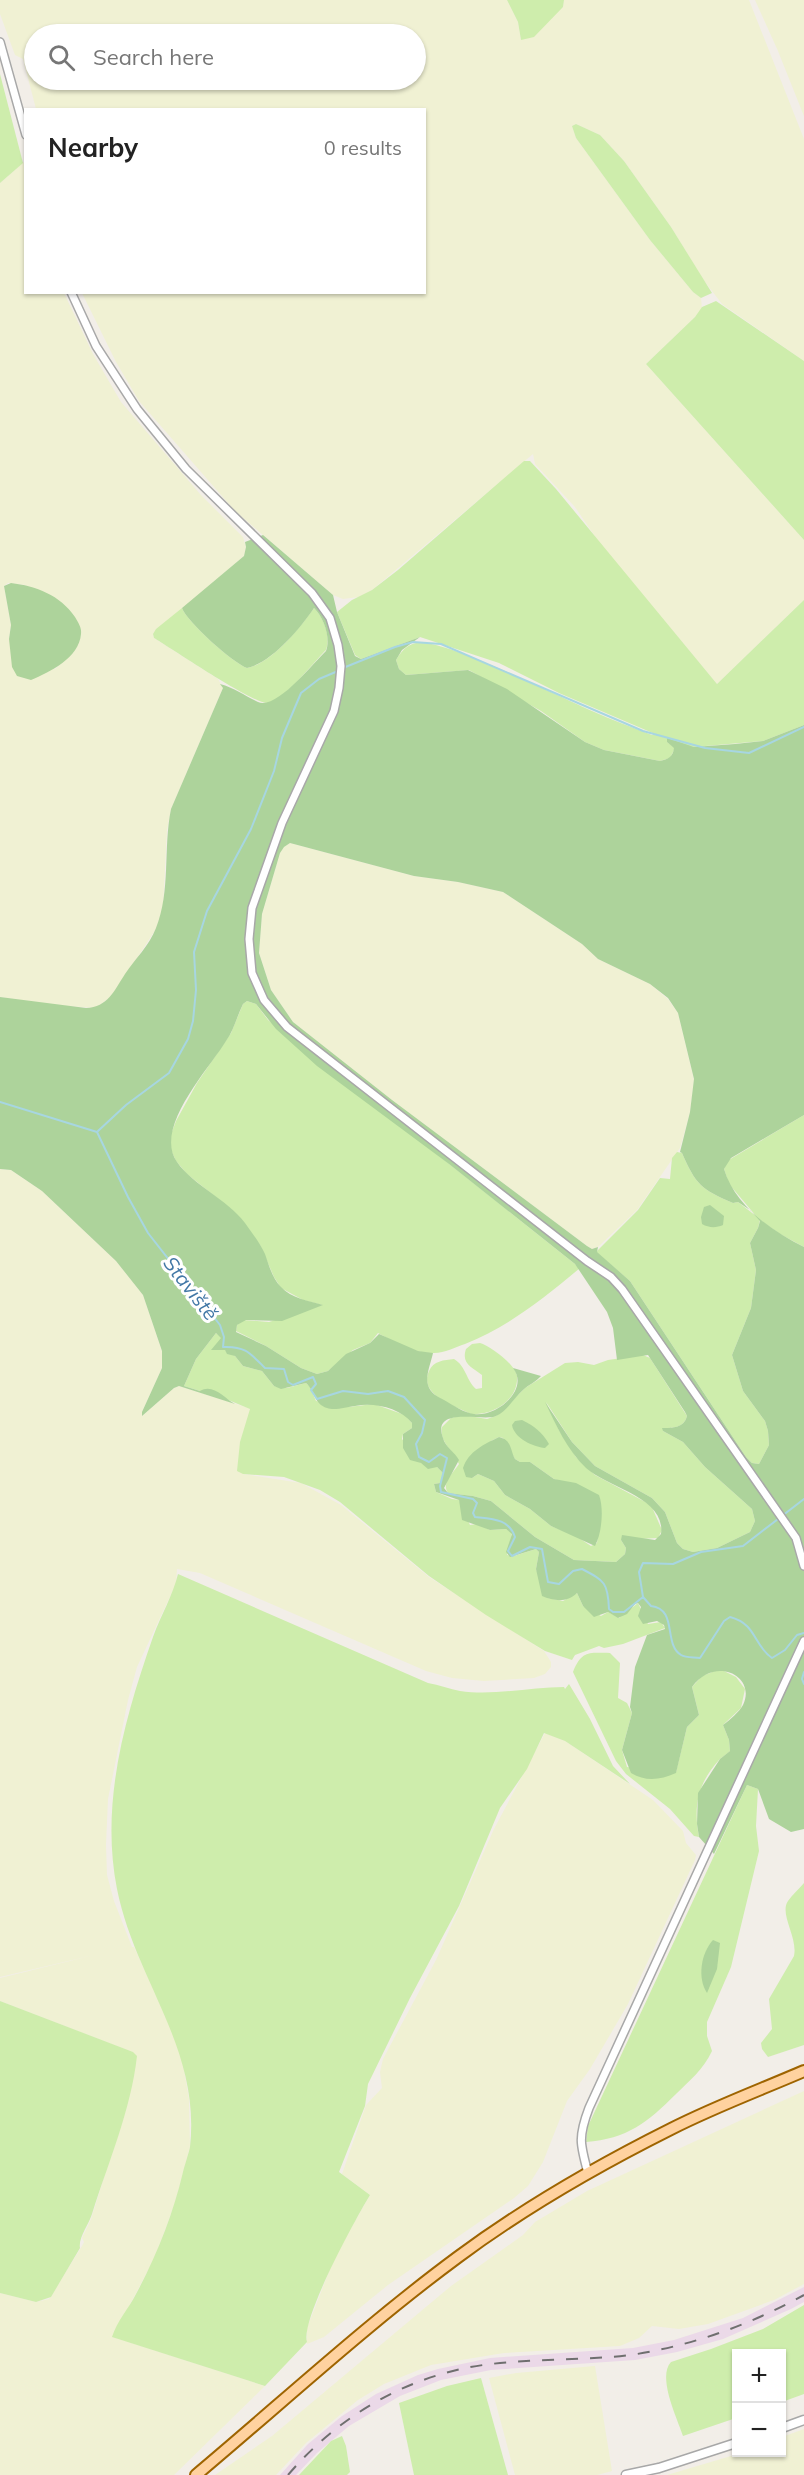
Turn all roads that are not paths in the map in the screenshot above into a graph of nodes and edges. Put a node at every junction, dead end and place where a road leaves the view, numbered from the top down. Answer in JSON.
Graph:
{"nodes":[{"id":1,"x":0,"y":42,"type":"edge"},
{"id":2,"x":24,"y":128,"type":"edge"},
{"id":3,"x":72,"y":294,"type":"edge"},
{"id":4,"x":804,"y":1566,"type":"edge"},
{"id":5,"x":804,"y":1641,"type":"edge"},
{"id":6,"x":804,"y":2071,"type":"edge"},
{"id":7,"x":588,"y":2174,"type":"junction"},
{"id":8,"x":804,"y":2420,"type":"edge"},
{"id":9,"x":786,"y":2427,"type":"edge"},
{"id":10,"x":732,"y":2444,"type":"edge"},
{"id":11,"x":196,"y":2475,"type":"edge"},
{"id":12,"x":626,"y":2475,"type":"edge"}],
"edges":[{"from":1,"to":2,"type":"street"},
{"from":3,"to":4,"type":"street"},
{"from":5,"to":7,"type":"street"},
{"from":6,"to":7,"type":"main road"},
{"from":7,"to":11,"type":"main road"},
{"from":8,"to":9,"type":"street"},
{"from":10,"to":12,"type":"street"}]}
